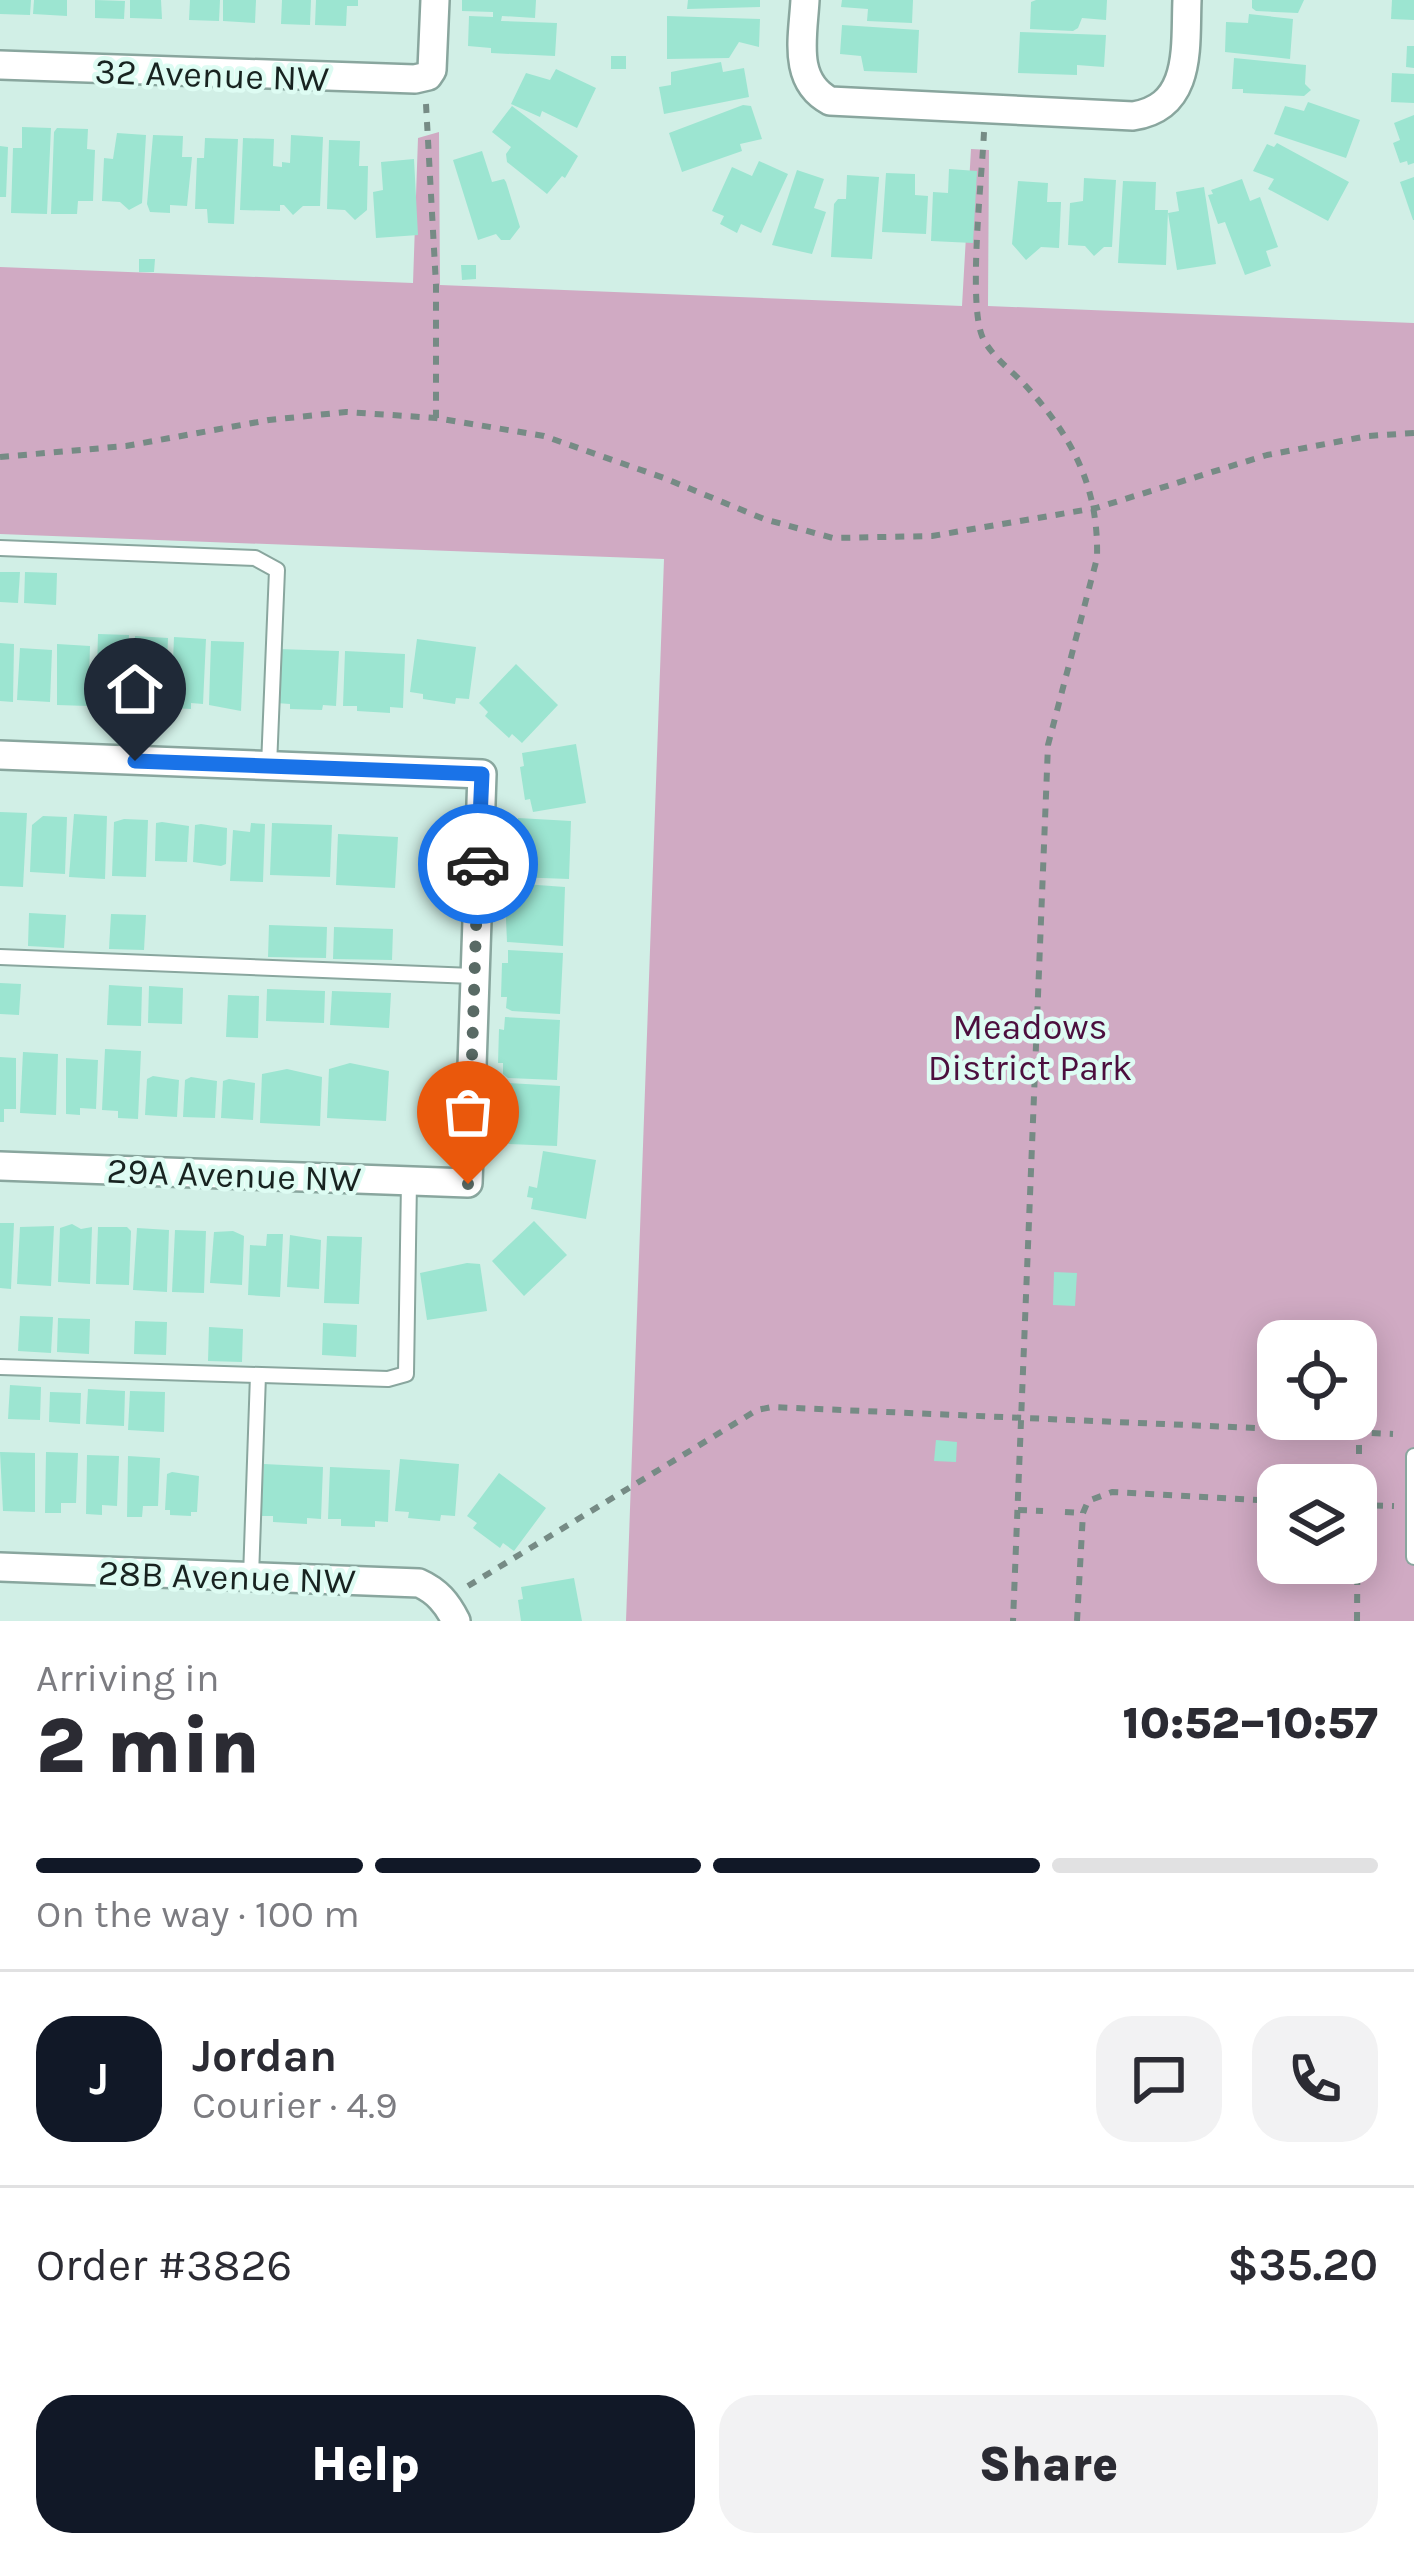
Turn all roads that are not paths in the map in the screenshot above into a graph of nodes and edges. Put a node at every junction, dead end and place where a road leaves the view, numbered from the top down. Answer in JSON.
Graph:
{"nodes":[{"id":1,"x":435,"y":0,"type":"edge"},
{"id":2,"x":805,"y":0,"type":"edge"},
{"id":3,"x":1187,"y":0,"type":"edge"},
{"id":4,"x":0,"y":65,"type":"edge"},
{"id":5,"x":0,"y":548,"type":"edge"},
{"id":6,"x":0,"y":755,"type":"edge"},
{"id":7,"x":269,"y":766,"type":"junction"},
{"id":8,"x":0,"y":957,"type":"edge"},
{"id":9,"x":473,"y":976,"type":"junction"},
{"id":10,"x":0,"y":1166,"type":"edge"},
{"id":11,"x":409,"y":1181,"type":"junction"},
{"id":12,"x":0,"y":1367,"type":"edge"},
{"id":13,"x":258,"y":1376,"type":"junction"},
{"id":14,"x":1414,"y":1456,"type":"edge"},
{"id":15,"x":1414,"y":1557,"type":"edge"},
{"id":16,"x":0,"y":1567,"type":"edge"},
{"id":17,"x":251,"y":1577,"type":"junction"},
{"id":18,"x":451,"y":1612,"type":"edge"}],
"edges":[{"from":1,"to":4,"type":"street","name":"32 Avenue NW"},
{"from":2,"to":3,"type":"street"},
{"from":5,"to":7,"type":"lane"},
{"from":6,"to":7,"type":"street"},
{"from":7,"to":9,"type":"street"},
{"from":8,"to":9,"type":"lane"},
{"from":9,"to":11,"type":"street","name":"29A Avenue NW"},
{"from":10,"to":11,"type":"street","name":"29A Avenue NW"},
{"from":11,"to":13,"type":"lane"},
{"from":12,"to":13,"type":"lane"},
{"from":13,"to":17,"type":"lane"},
{"from":14,"to":15,"type":"lane"},
{"from":16,"to":17,"type":"street","name":"28B Avenue NW"},
{"from":17,"to":18,"type":"street","name":"28B Avenue NW"}]}
